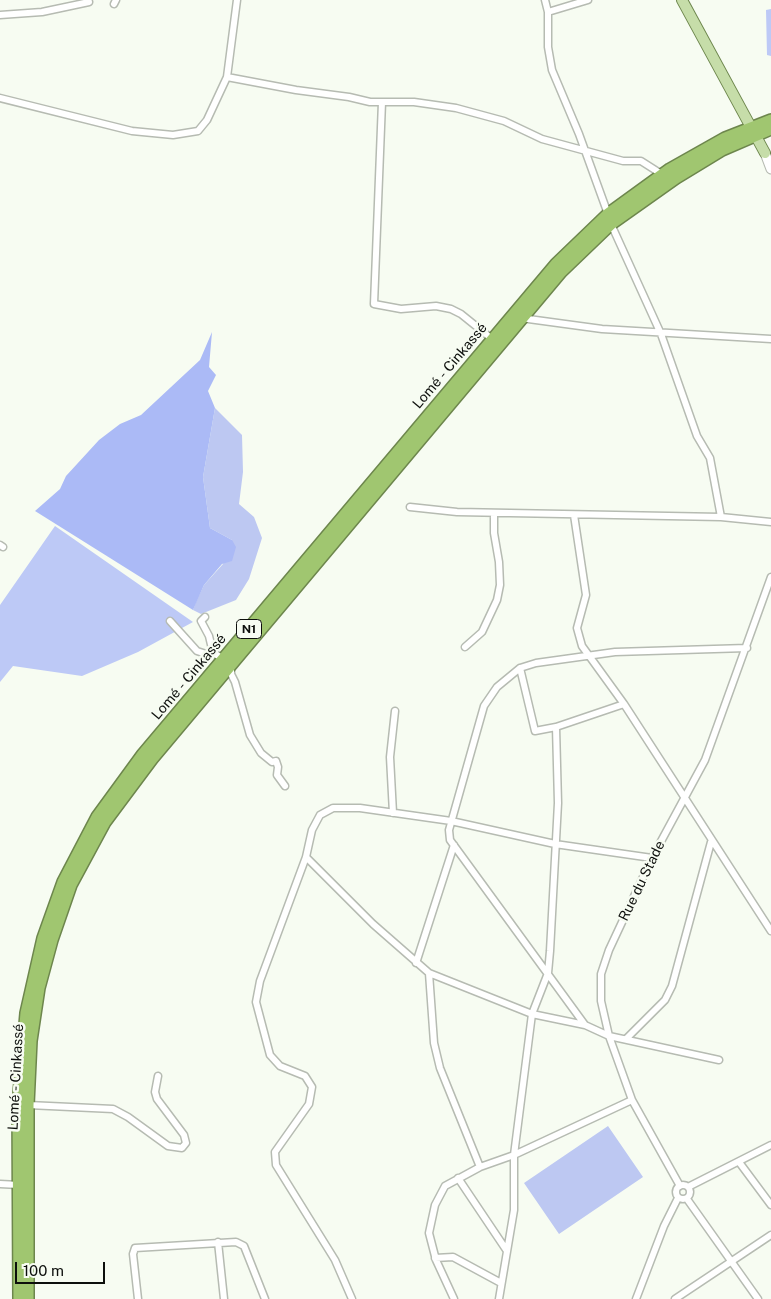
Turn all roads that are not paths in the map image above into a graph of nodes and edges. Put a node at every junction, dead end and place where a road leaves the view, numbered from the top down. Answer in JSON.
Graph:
{"nodes":[{"id":1,"x":237,"y":0,"type":"edge"},
{"id":2,"x":544,"y":0,"type":"edge"},
{"id":3,"x":588,"y":0,"type":"edge"},
{"id":4,"x":682,"y":0,"type":"edge"},
{"id":5,"x":690,"y":0,"type":"edge"},
{"id":6,"x":90,"y":2,"type":"dead end"},
{"id":7,"x":548,"y":12,"type":"junction"},
{"id":8,"x":0,"y":15,"type":"edge"},
{"id":9,"x":227,"y":78,"type":"junction"},
{"id":10,"x":0,"y":98,"type":"edge"},
{"id":11,"x":382,"y":102,"type":"junction"},
{"id":12,"x":771,"y":120,"type":"edge"},
{"id":13,"x":771,"y":129,"type":"edge"},
{"id":14,"x":754,"y":130,"type":"junction"},
{"id":15,"x":584,"y":150,"type":"junction"},
{"id":16,"x":765,"y":153,"type":"joint"},
{"id":17,"x":771,"y":169,"type":"edge"},
{"id":18,"x":663,"y":174,"type":"junction"},
{"id":19,"x":609,"y":219,"type":"junction"},
{"id":20,"x":516,"y":316,"type":"junction"},
{"id":21,"x":661,"y":334,"type":"junction"},
{"id":22,"x":492,"y":339,"type":"junction"},
{"id":23,"x":771,"y":339,"type":"edge"},
{"id":24,"x":410,"y":507,"type":"dead end"},
{"id":25,"x":494,"y":513,"type":"junction"},
{"id":26,"x":574,"y":515,"type":"junction"},
{"id":27,"x":721,"y":517,"type":"junction"},
{"id":28,"x":771,"y":522,"type":"edge"},
{"id":29,"x":771,"y":577,"type":"edge"},
{"id":30,"x":205,"y":617,"type":"dead end"},
{"id":31,"x":170,"y":621,"type":"dead end"},
{"id":32,"x":465,"y":648,"type":"dead end"},
{"id":33,"x":747,"y":648,"type":"junction"},
{"id":34,"x":213,"y":653,"type":"junction"},
{"id":35,"x":590,"y":655,"type":"junction"},
{"id":36,"x":228,"y":662,"type":"junction"},
{"id":37,"x":520,"y":668,"type":"junction"},
{"id":38,"x":624,"y":704,"type":"junction"},
{"id":39,"x":395,"y":711,"type":"dead end"},
{"id":40,"x":556,"y":727,"type":"junction"},
{"id":41,"x":285,"y":786,"type":"dead end"},
{"id":42,"x":685,"y":797,"type":"junction"},
{"id":43,"x":393,"y":813,"type":"junction"},
{"id":44,"x":451,"y":821,"type":"junction"},
{"id":45,"x":711,"y":842,"type":"junction"},
{"id":46,"x":555,"y":844,"type":"junction"},
{"id":47,"x":454,"y":845,"type":"junction"},
{"id":48,"x":306,"y":856,"type":"junction"},
{"id":49,"x":652,"y":858,"type":"junction"},
{"id":50,"x":67,"y":883,"type":"junction"},
{"id":51,"x":771,"y":931,"type":"edge"},
{"id":52,"x":416,"y":963,"type":"junction"},
{"id":53,"x":428,"y":973,"type":"junction"},
{"id":54,"x":548,"y":973,"type":"junction"},
{"id":55,"x":532,"y":1014,"type":"junction"},
{"id":56,"x":585,"y":1025,"type":"junction"},
{"id":57,"x":609,"y":1036,"type":"junction"},
{"id":58,"x":626,"y":1039,"type":"junction"},
{"id":59,"x":719,"y":1060,"type":"dead end"},
{"id":60,"x":158,"y":1076,"type":"dead end"},
{"id":61,"x":632,"y":1100,"type":"junction"},
{"id":62,"x":28,"y":1105,"type":"junction"},
{"id":63,"x":771,"y":1145,"type":"edge"},
{"id":64,"x":514,"y":1155,"type":"junction"},
{"id":65,"x":739,"y":1162,"type":"junction"},
{"id":66,"x":480,"y":1167,"type":"junction"},
{"id":67,"x":458,"y":1178,"type":"junction"},
{"id":68,"x":0,"y":1184,"type":"edge"},
{"id":69,"x":18,"y":1185,"type":"junction"},
{"id":70,"x":680,"y":1186,"type":"junction"},
{"id":71,"x":688,"y":1188,"type":"junction"},
{"id":72,"x":678,"y":1198,"type":"junction"},
{"id":73,"x":687,"y":1198,"type":"junction"},
{"id":74,"x":771,"y":1206,"type":"edge"},
{"id":75,"x":24,"y":1235,"type":"junction"},
{"id":76,"x":771,"y":1235,"type":"edge"},
{"id":77,"x":218,"y":1242,"type":"junction"},
{"id":78,"x":507,"y":1251,"type":"junction"},
{"id":79,"x":435,"y":1258,"type":"junction"},
{"id":80,"x":732,"y":1261,"type":"junction"},
{"id":81,"x":501,"y":1283,"type":"junction"},
{"id":82,"x":19,"y":1299,"type":"edge"},
{"id":83,"x":28,"y":1299,"type":"edge"},
{"id":84,"x":138,"y":1299,"type":"edge"},
{"id":85,"x":224,"y":1299,"type":"edge"},
{"id":86,"x":265,"y":1299,"type":"edge"},
{"id":87,"x":352,"y":1299,"type":"edge"},
{"id":88,"x":454,"y":1299,"type":"edge"},
{"id":89,"x":498,"y":1299,"type":"edge"},
{"id":90,"x":636,"y":1299,"type":"edge"},
{"id":91,"x":675,"y":1299,"type":"edge"},
{"id":92,"x":758,"y":1299,"type":"edge"}],
"edges":[{"from":1,"to":9,"type":"street"},
{"from":2,"to":7,"type":"street"},
{"from":3,"to":7,"type":"street"},
{"from":4,"to":14,"type":"main road"},
{"from":5,"to":14,"type":"main road"},
{"from":6,"to":8,"type":"street"},
{"from":7,"to":15,"type":"street"},
{"from":9,"to":10,"type":"street"},
{"from":9,"to":11,"type":"street"},
{"from":11,"to":15,"type":"street"},
{"from":11,"to":22,"type":"street"},
{"from":12,"to":14,"type":"highway","name":"Lomé - Cinkassé","number":"N1"},
{"from":13,"to":14,"type":"highway","name":"Lomé - Cinkassé","number":"N1"},
{"from":14,"to":16,"type":"main road"},
{"from":14,"to":18,"type":"highway","name":"Lomé - Cinkassé","number":"N1"},
{"from":14,"to":19,"type":"highway","name":"Lomé - Cinkassé","number":"N1"},
{"from":15,"to":18,"type":"street"},
{"from":15,"to":19,"type":"street"},
{"from":16,"to":17,"type":"street"},
{"from":18,"to":19,"type":"highway","name":"Lomé - Cinkassé","number":"N1"},
{"from":19,"to":20,"type":"highway","name":"Lomé - Cinkassé","number":"N1"},
{"from":19,"to":21,"type":"street"},
{"from":20,"to":21,"type":"street"},
{"from":20,"to":22,"type":"highway","name":"Lomé - Cinkassé","number":"N1"},
{"from":20,"to":36,"type":"highway","name":"Lomé - Cinkassé","number":"N1"},
{"from":21,"to":23,"type":"street"},
{"from":21,"to":27,"type":"street"},
{"from":22,"to":36,"type":"highway","name":"Lomé - Cinkassé","number":"N1"},
{"from":24,"to":25,"type":"street"},
{"from":25,"to":26,"type":"street"},
{"from":25,"to":32,"type":"street"},
{"from":26,"to":27,"type":"street"},
{"from":26,"to":35,"type":"street"},
{"from":27,"to":28,"type":"street"},
{"from":29,"to":33,"type":"street","name":"Rue du Stade"},
{"from":30,"to":34,"type":"street"},
{"from":31,"to":34,"type":"street"},
{"from":33,"to":35,"type":"street"},
{"from":33,"to":42,"type":"street","name":"Rue du Stade"},
{"from":34,"to":36,"type":"street"},
{"from":35,"to":37,"type":"street"},
{"from":35,"to":38,"type":"street"},
{"from":36,"to":41,"type":"street"},
{"from":36,"to":50,"type":"highway","name":"Lomé - Cinkassé","number":"N1"},
{"from":37,"to":40,"type":"street"},
{"from":37,"to":44,"type":"street"},
{"from":38,"to":40,"type":"street"},
{"from":38,"to":42,"type":"street"},
{"from":39,"to":43,"type":"street"},
{"from":40,"to":46,"type":"street"},
{"from":42,"to":45,"type":"street"},
{"from":42,"to":49,"type":"street","name":"Rue du Stade"},
{"from":43,"to":44,"type":"street"},
{"from":43,"to":48,"type":"street"},
{"from":44,"to":46,"type":"street"},
{"from":44,"to":47,"type":"street"},
{"from":45,"to":51,"type":"street"},
{"from":45,"to":58,"type":"street"},
{"from":46,"to":49,"type":"street"},
{"from":46,"to":54,"type":"street"},
{"from":47,"to":52,"type":"street"},
{"from":47,"to":54,"type":"street"},
{"from":48,"to":52,"type":"street"},
{"from":48,"to":87,"type":"street"},
{"from":49,"to":57,"type":"street","name":"Rue du Stade"},
{"from":50,"to":62,"type":"highway","name":"Lomé - Cinkassé","number":"N1"},
{"from":50,"to":69,"type":"highway","name":"Lomé - Cinkassé","number":"N1"},
{"from":52,"to":53,"type":"street"},
{"from":53,"to":55,"type":"street"},
{"from":53,"to":66,"type":"street"},
{"from":54,"to":55,"type":"street"},
{"from":54,"to":56,"type":"street"},
{"from":55,"to":56,"type":"street"},
{"from":55,"to":64,"type":"street"},
{"from":56,"to":57,"type":"street"},
{"from":57,"to":58,"type":"street"},
{"from":57,"to":61,"type":"street","name":"Rue du Stade"},
{"from":58,"to":59,"type":"street"},
{"from":60,"to":62,"type":"street"},
{"from":61,"to":64,"type":"street"},
{"from":61,"to":70,"type":"street","name":"Rue du Stade"},
{"from":62,"to":75,"type":"highway","name":"Lomé - Cinkassé","number":"N1"},
{"from":63,"to":65,"type":"street"},
{"from":64,"to":66,"type":"street"},
{"from":64,"to":78,"type":"street"},
{"from":65,"to":71,"type":"street"},
{"from":65,"to":74,"type":"street"},
{"from":66,"to":67,"type":"street"},
{"from":67,"to":78,"type":"street"},
{"from":67,"to":79,"type":"street"},
{"from":68,"to":69,"type":"street"},
{"from":69,"to":75,"type":"highway","name":"Lomé - Cinkassé","number":"N1"},
{"from":70,"to":71,"type":"street"},
{"from":70,"to":72,"type":"street"},
{"from":71,"to":73,"type":"street"},
{"from":72,"to":73,"type":"street"},
{"from":72,"to":90,"type":"street"},
{"from":73,"to":80,"type":"street"},
{"from":75,"to":82,"type":"highway","name":"Lomé - Cinkassé","number":"N1"},
{"from":75,"to":83,"type":"highway","name":"Lomé - Cinkassé","number":"N1"},
{"from":76,"to":80,"type":"street"},
{"from":77,"to":84,"type":"street"},
{"from":77,"to":85,"type":"street"},
{"from":77,"to":86,"type":"street"},
{"from":78,"to":81,"type":"street"},
{"from":79,"to":81,"type":"street"},
{"from":79,"to":88,"type":"street"},
{"from":80,"to":91,"type":"street"},
{"from":80,"to":92,"type":"street"},
{"from":81,"to":89,"type":"street"}]}
